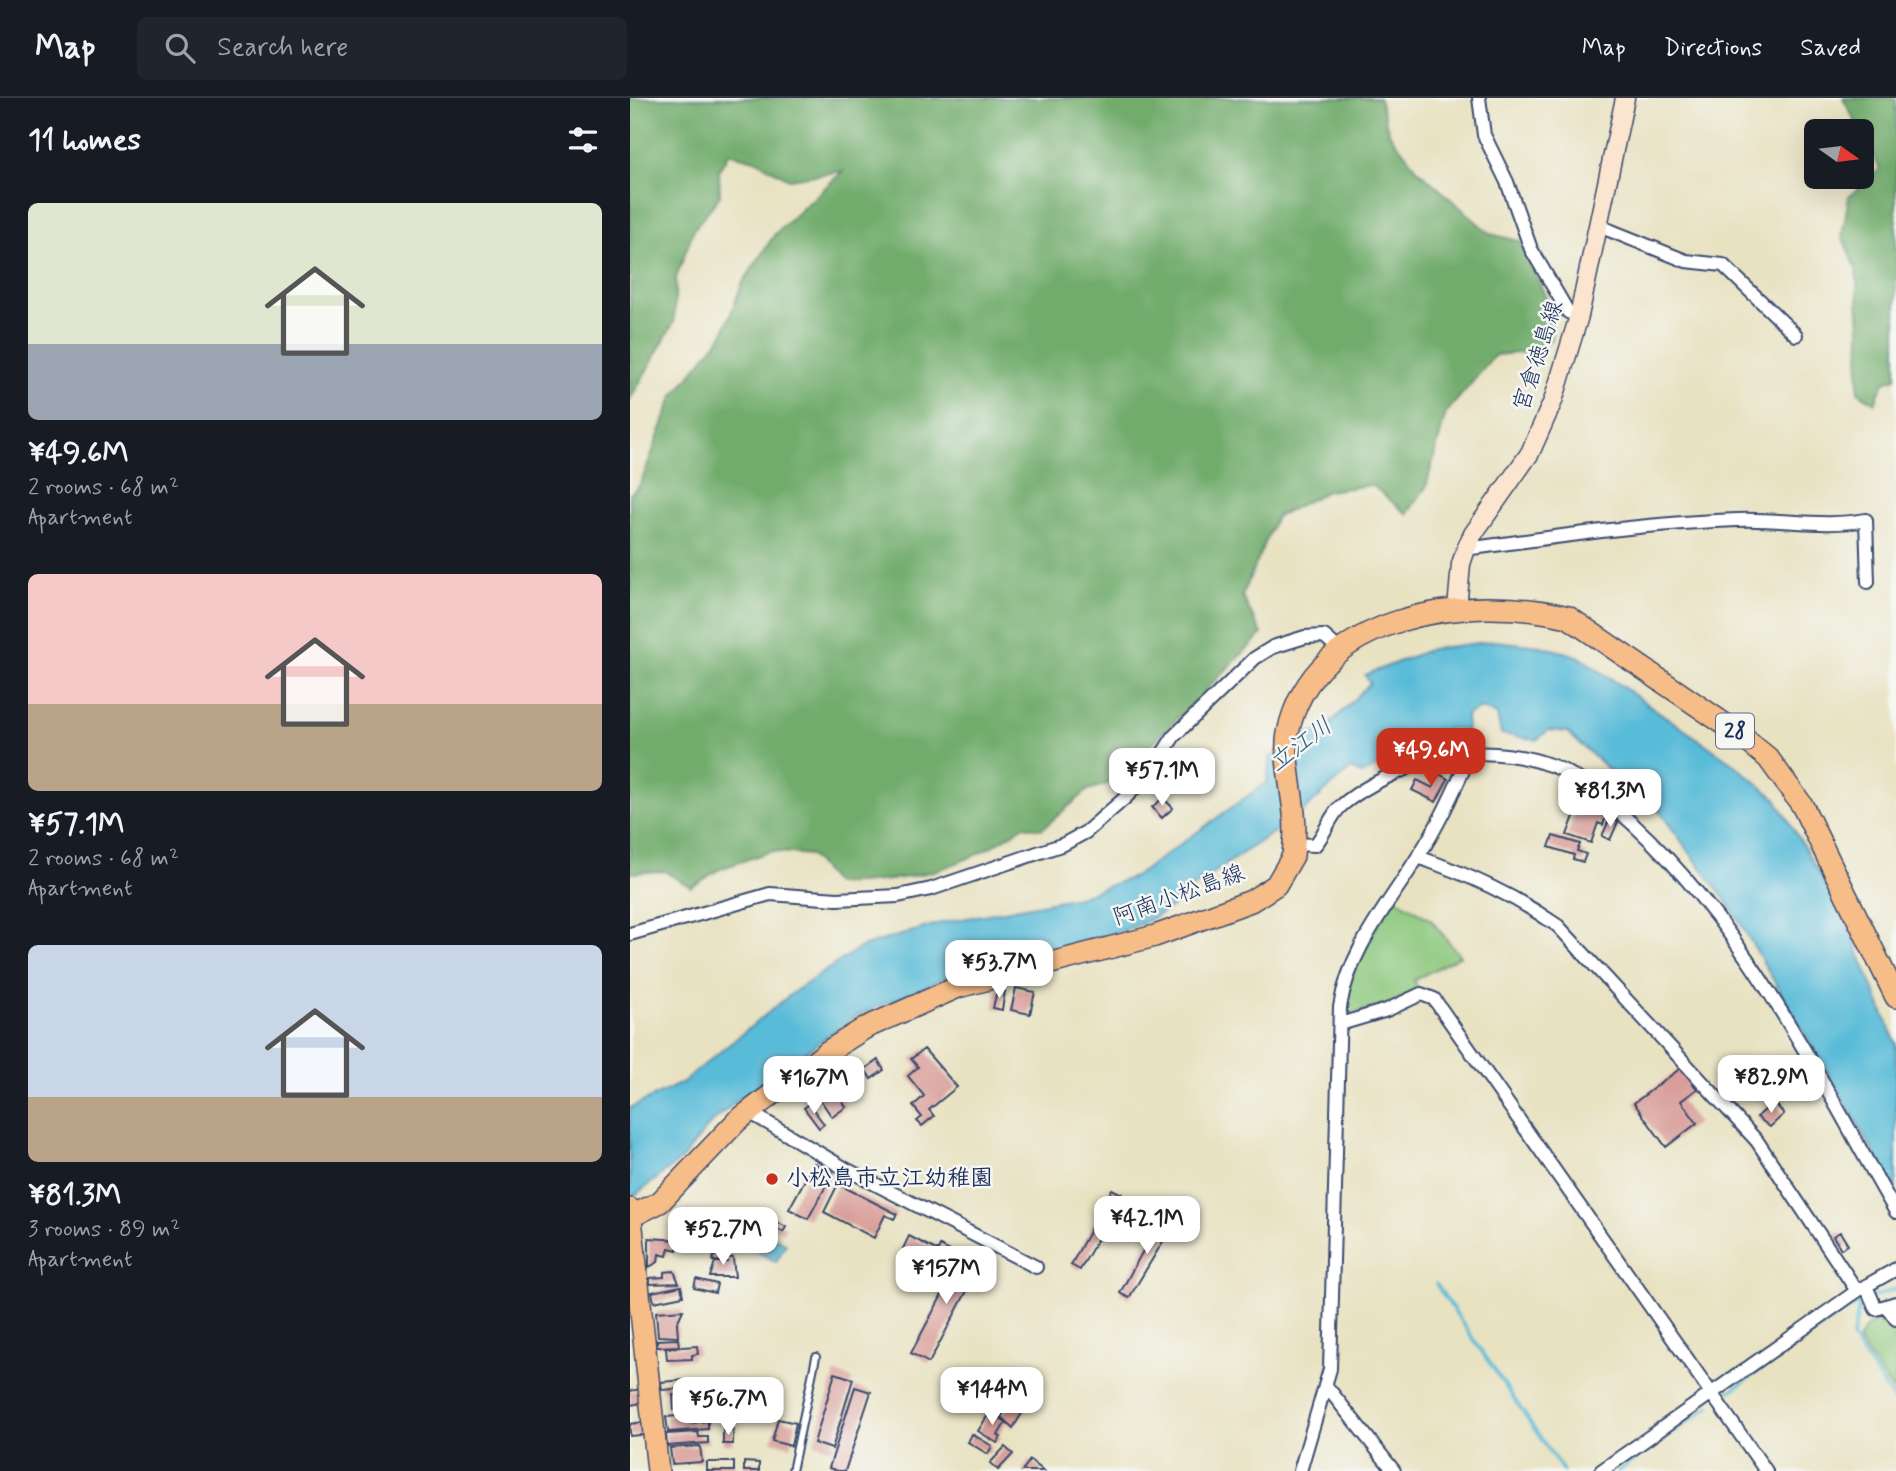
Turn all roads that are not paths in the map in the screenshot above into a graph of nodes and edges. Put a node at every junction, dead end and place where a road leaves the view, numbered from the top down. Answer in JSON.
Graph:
{"nodes":[{"id":1,"x":1479,"y":98,"type":"edge"},
{"id":2,"x":1625,"y":98,"type":"edge"},
{"id":3,"x":1599,"y":226,"type":"junction"},
{"id":4,"x":1579,"y":316,"type":"junction"},
{"id":5,"x":1796,"y":335,"type":"dead end"},
{"id":6,"x":1466,"y":549,"type":"junction"},
{"id":7,"x":1868,"y":582,"type":"dead end"},
{"id":8,"x":1457,"y":610,"type":"junction"},
{"id":9,"x":1341,"y":651,"type":"junction"},
{"id":10,"x":1471,"y":753,"type":"junction"},
{"id":11,"x":1295,"y":836,"type":"junction"},
{"id":12,"x":1418,"y":857,"type":"junction"},
{"id":13,"x":630,"y":933,"type":"edge"},
{"id":14,"x":1896,"y":997,"type":"edge"},
{"id":15,"x":1340,"y":1024,"type":"junction"},
{"id":16,"x":751,"y":1113,"type":"junction"},
{"id":17,"x":630,"y":1209,"type":"edge"},
{"id":18,"x":1896,"y":1212,"type":"edge"},
{"id":19,"x":630,"y":1217,"type":"edge"},
{"id":20,"x":1036,"y":1267,"type":"dead end"},
{"id":21,"x":1896,"y":1269,"type":"edge"},
{"id":22,"x":1875,"y":1297,"type":"edge"},
{"id":23,"x":1896,"y":1319,"type":"edge"},
{"id":24,"x":816,"y":1357,"type":"dead end"},
{"id":25,"x":1327,"y":1387,"type":"junction"},
{"id":26,"x":1710,"y":1393,"type":"junction"},
{"id":27,"x":658,"y":1471,"type":"edge"},
{"id":28,"x":792,"y":1471,"type":"edge"},
{"id":29,"x":1300,"y":1471,"type":"edge"},
{"id":30,"x":1394,"y":1471,"type":"edge"},
{"id":31,"x":1601,"y":1471,"type":"edge"},
{"id":32,"x":1766,"y":1471,"type":"edge"}],
"edges":[{"from":1,"to":4,"type":"street"},
{"from":2,"to":3,"type":"main road","name":"宮倉徳島線"},
{"from":3,"to":4,"type":"main road","name":"宮倉徳島線"},
{"from":3,"to":5,"type":"street"},
{"from":4,"to":6,"type":"main road","name":"宮倉徳島線"},
{"from":6,"to":7,"type":"street"},
{"from":6,"to":8,"type":"main road","name":"宮倉徳島線"},
{"from":8,"to":9,"type":"main road","name":"阿南小松島線","number":"28"},
{"from":8,"to":14,"type":"main road","name":"阿南小松島線","number":"28"},
{"from":9,"to":11,"type":"main road","name":"阿南小松島線","number":"28"},
{"from":9,"to":13,"type":"street"},
{"from":10,"to":11,"type":"street"},
{"from":10,"to":12,"type":"street"},
{"from":10,"to":18,"type":"street"},
{"from":11,"to":16,"type":"main road","name":"阿南小松島線","number":"28"},
{"from":12,"to":15,"type":"street"},
{"from":12,"to":22,"type":"street"},
{"from":15,"to":25,"type":"street"},
{"from":15,"to":26,"type":"street"},
{"from":16,"to":19,"type":"main road","name":"阿南小松島線","number":"28"},
{"from":16,"to":20,"type":"street"},
{"from":17,"to":19,"type":"main road"},
{"from":19,"to":27,"type":"main road"},
{"from":21,"to":22,"type":"street"},
{"from":22,"to":23,"type":"street"},
{"from":22,"to":26,"type":"street"},
{"from":24,"to":28,"type":"lane"},
{"from":25,"to":29,"type":"street"},
{"from":25,"to":30,"type":"street"},
{"from":26,"to":31,"type":"street"},
{"from":26,"to":32,"type":"street"}]}
